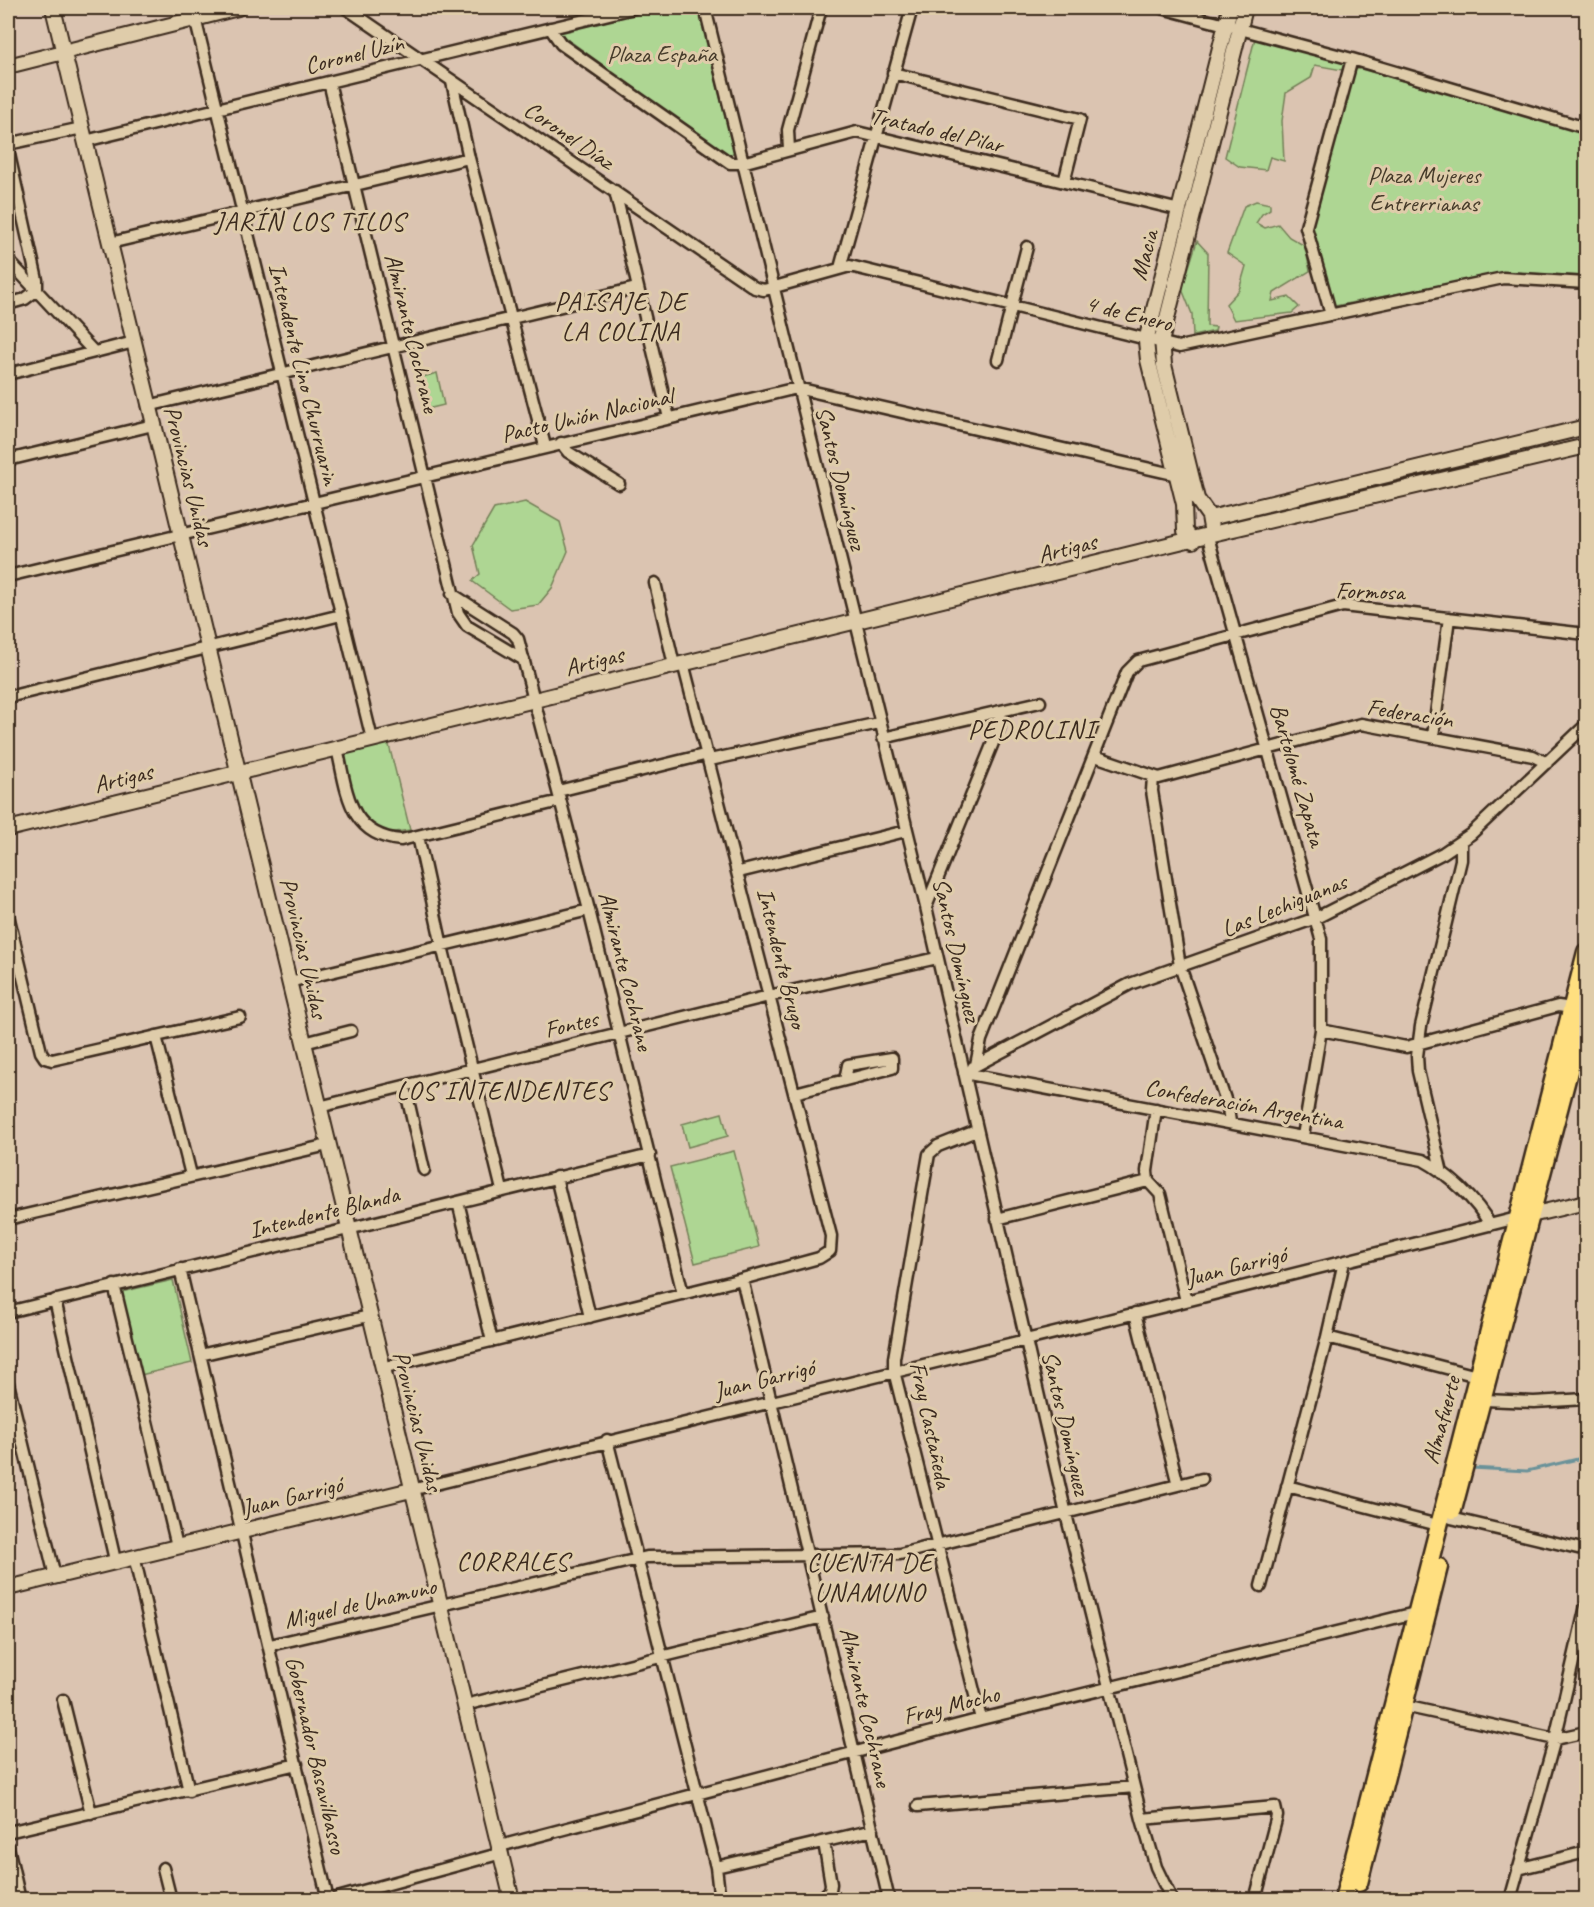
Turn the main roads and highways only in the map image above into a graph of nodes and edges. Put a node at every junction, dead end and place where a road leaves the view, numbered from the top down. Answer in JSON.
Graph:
{"nodes":[{"id":1,"x":1587,"y":952,"type":"edge"},
{"id":2,"x":1580,"y":1007,"type":"edge"},
{"id":3,"x":1579,"y":1063,"type":"edge"},
{"id":4,"x":1525,"y":1216,"type":"junction"},
{"id":5,"x":1445,"y":1522,"type":"junction"},
{"id":6,"x":1343,"y":1899,"type":"edge"},
{"id":7,"x":1355,"y":1899,"type":"edge"}],
"edges":[{"from":1,"to":2,"type":"main road","name":"Almafuerte"},
{"from":2,"to":3,"type":"main road","name":"Almafuerte"},
{"from":2,"to":4,"type":"main road","name":"Almafuerte"},
{"from":3,"to":4,"type":"main road","name":"Almafuerte"},
{"from":4,"to":5,"type":"main road","name":"Almafuerte"},
{"from":4,"to":5,"type":"main road","name":"Almafuerte"},
{"from":5,"to":6,"type":"main road","name":"Almafuerte"},
{"from":5,"to":7,"type":"main road","name":"Almafuerte"}]}
